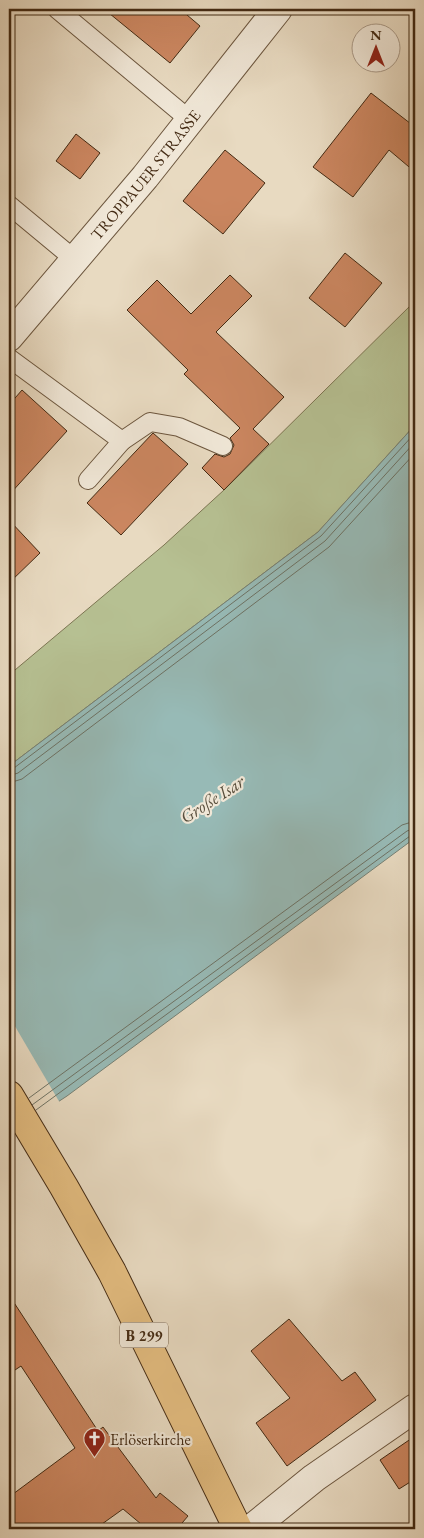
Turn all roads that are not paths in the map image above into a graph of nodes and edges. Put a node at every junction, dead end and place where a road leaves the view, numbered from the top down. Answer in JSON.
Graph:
{"nodes":[{"id":1,"x":58,"y":9,"type":"edge"},
{"id":2,"x":278,"y":9,"type":"edge"},
{"id":3,"x":191,"y":120,"type":"junction"},
{"id":4,"x":9,"y":205,"type":"edge"},
{"id":5,"x":74,"y":259,"type":"junction"},
{"id":6,"x":9,"y":337,"type":"edge"},
{"id":7,"x":9,"y":358,"type":"edge"},
{"id":8,"x":122,"y":442,"type":"junction"},
{"id":9,"x":223,"y":446,"type":"dead end"},
{"id":10,"x":88,"y":480,"type":"dead end"},
{"id":11,"x":9,"y":1095,"type":"edge"},
{"id":12,"x":415,"y":1408,"type":"edge"},
{"id":13,"x":238,"y":1529,"type":"edge"},
{"id":14,"x":252,"y":1529,"type":"edge"}],
"edges":[{"from":1,"to":3,"type":"lane"},
{"from":2,"to":3,"type":"street","name":"TROPPAUER STRASSE"},
{"from":3,"to":5,"type":"street","name":"TROPPAUER STRASSE"},
{"from":4,"to":5,"type":"lane"},
{"from":5,"to":6,"type":"street","name":"TROPPAUER STRASSE"},
{"from":7,"to":8,"type":"lane"},
{"from":8,"to":9,"type":"lane"},
{"from":8,"to":10,"type":"lane"},
{"from":11,"to":13,"type":"main road","number":"B 299"},
{"from":12,"to":14,"type":"street"}]}
